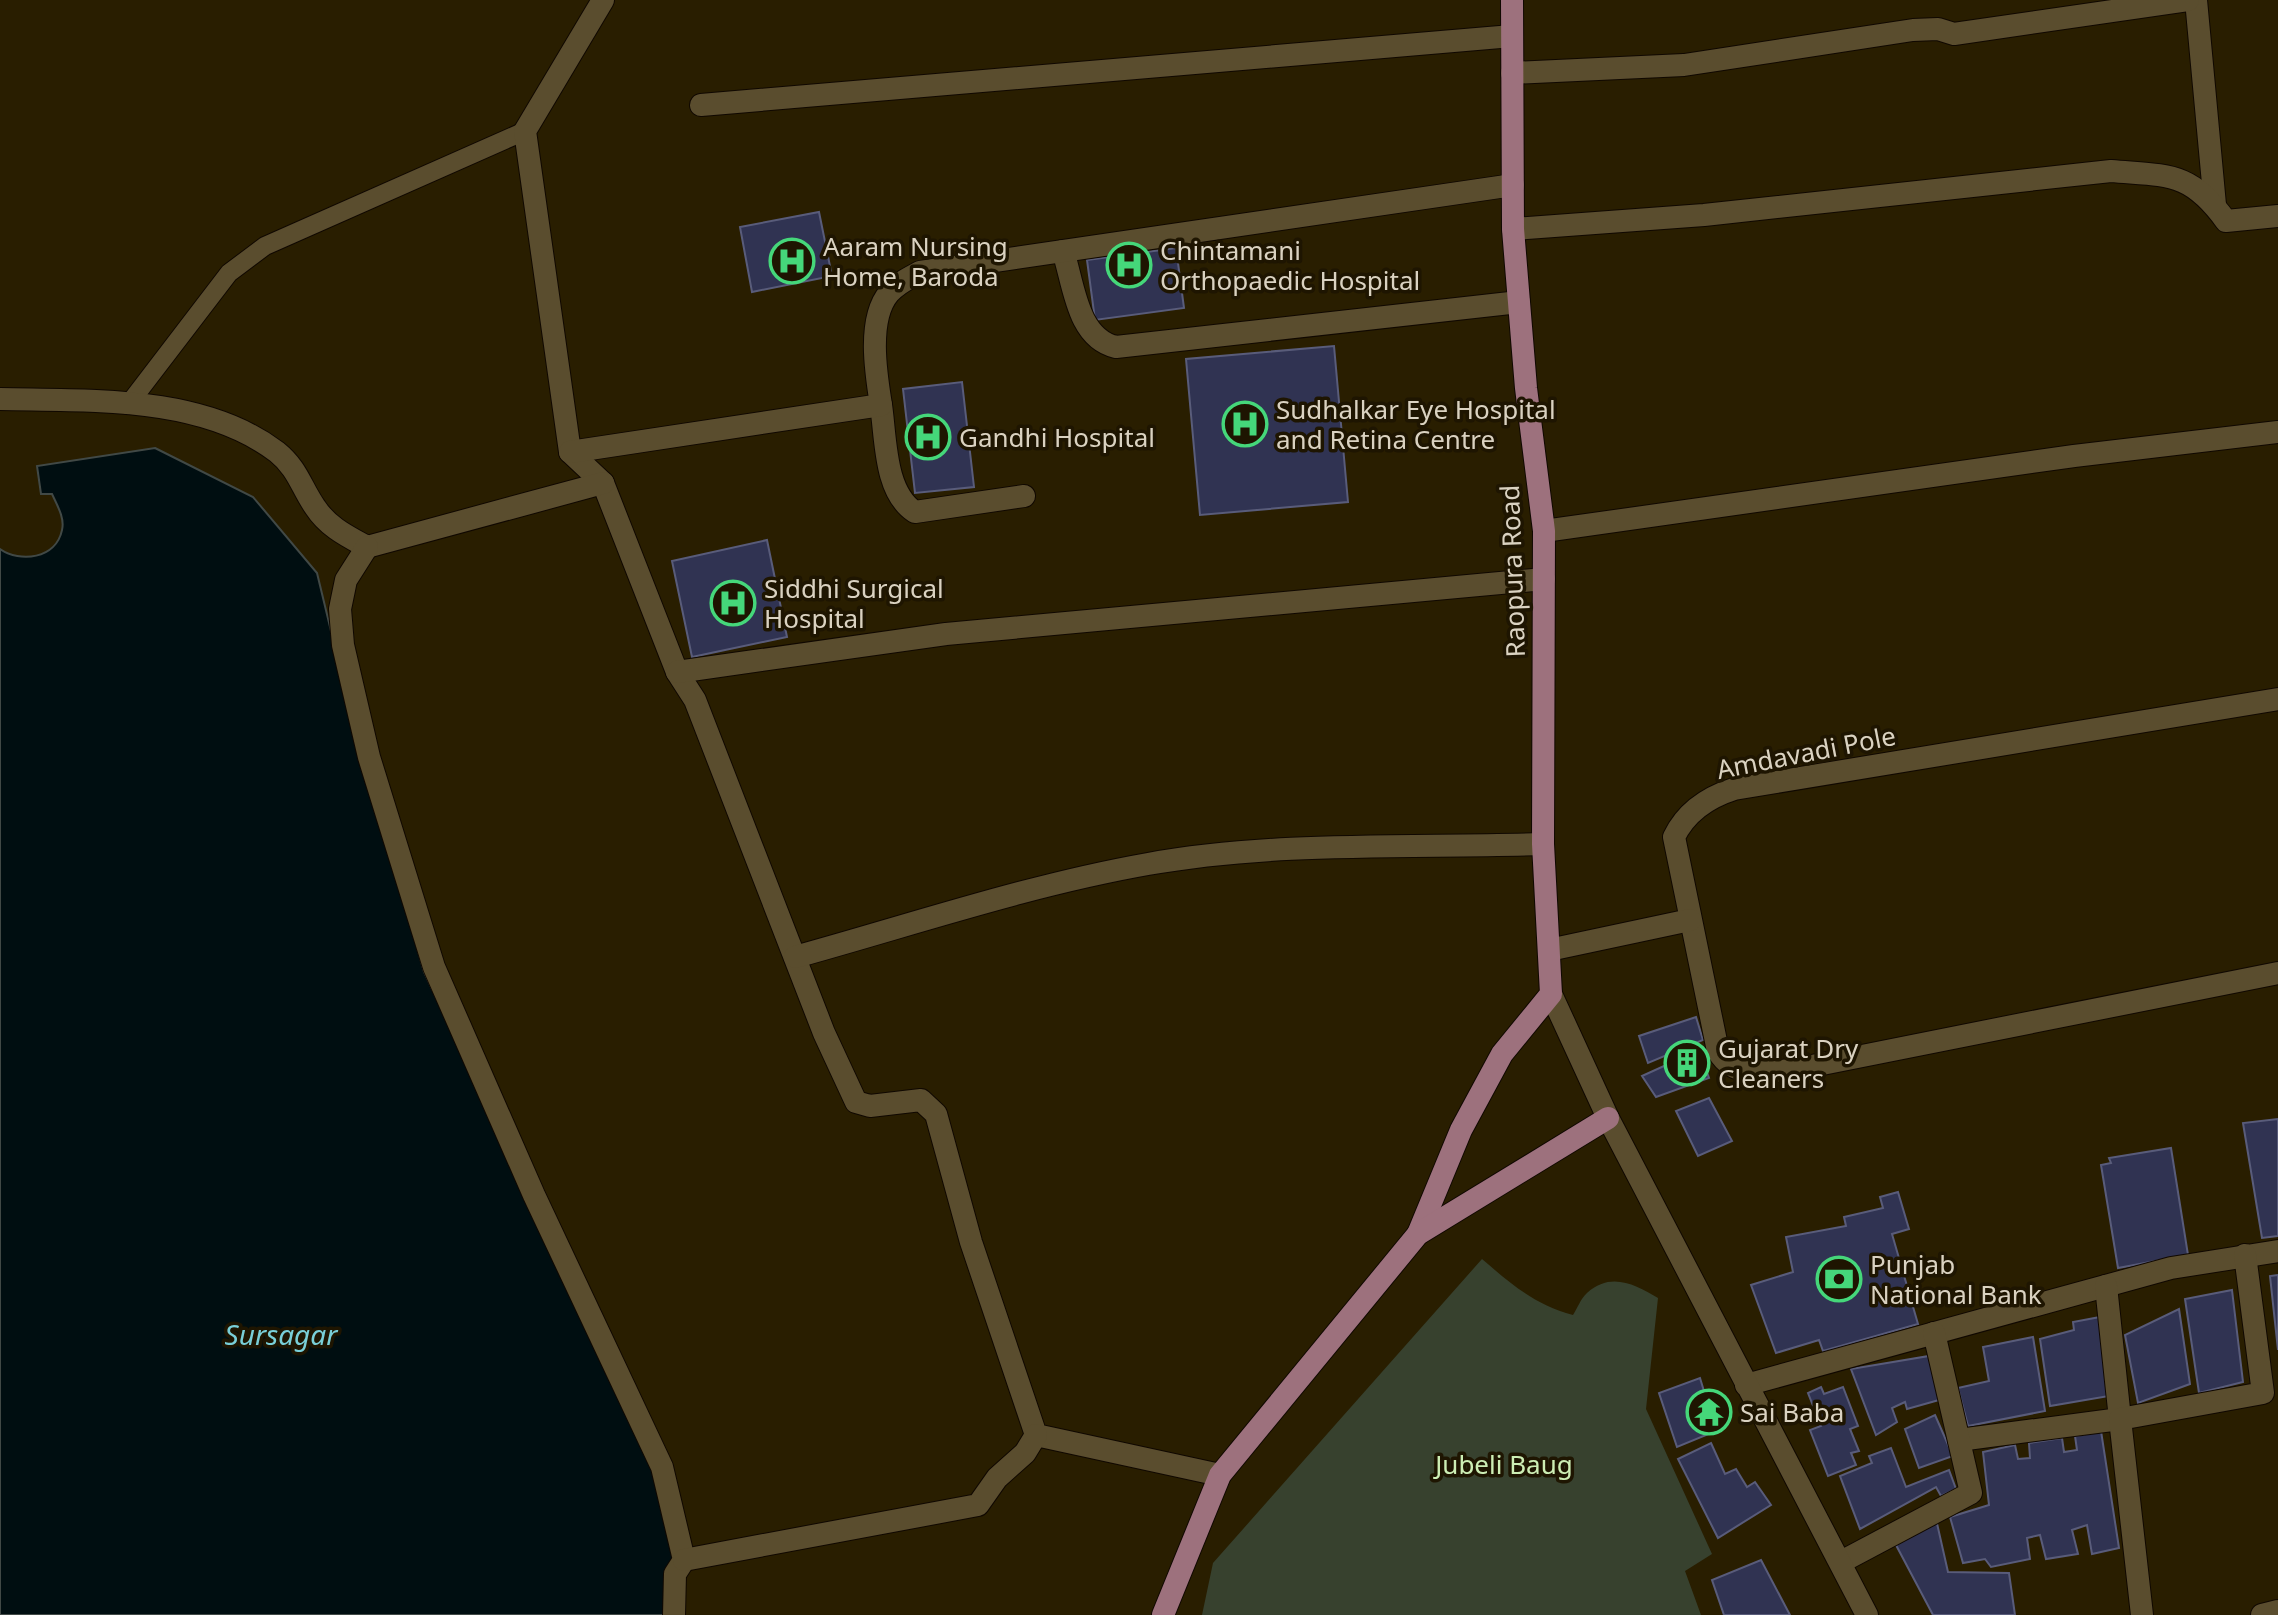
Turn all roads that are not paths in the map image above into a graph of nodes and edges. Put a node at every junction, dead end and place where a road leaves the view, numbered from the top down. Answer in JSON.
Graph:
{"nodes":[{"id":1,"x":603,"y":0,"type":"edge"},
{"id":2,"x":1512,"y":0,"type":"edge"},
{"id":3,"x":2188,"y":0,"type":"edge"},
{"id":4,"x":2196,"y":0,"type":"edge"},
{"id":5,"x":1512,"y":36,"type":"junction"},
{"id":6,"x":1512,"y":73,"type":"junction"},
{"id":7,"x":701,"y":105,"type":"dead end"},
{"id":8,"x":525,"y":131,"type":"junction"},
{"id":9,"x":1513,"y":185,"type":"junction"},
{"id":10,"x":2215,"y":205,"type":"junction"},
{"id":11,"x":2278,"y":216,"type":"edge"},
{"id":12,"x":1513,"y":229,"type":"junction"},
{"id":13,"x":1063,"y":251,"type":"junction"},
{"id":14,"x":1519,"y":302,"type":"junction"},
{"id":15,"x":0,"y":399,"type":"edge"},
{"id":16,"x":128,"y":405,"type":"junction"},
{"id":17,"x":881,"y":405,"type":"junction"},
{"id":18,"x":2278,"y":432,"type":"edge"},
{"id":19,"x":570,"y":452,"type":"junction"},
{"id":20,"x":603,"y":483,"type":"junction"},
{"id":21,"x":1024,"y":496,"type":"dead end"},
{"id":22,"x":1544,"y":531,"type":"junction"},
{"id":23,"x":367,"y":547,"type":"junction"},
{"id":24,"x":1544,"y":579,"type":"junction"},
{"id":25,"x":677,"y":672,"type":"junction"},
{"id":26,"x":2278,"y":699,"type":"edge"},
{"id":27,"x":1543,"y":844,"type":"junction"},
{"id":28,"x":1690,"y":920,"type":"junction"},
{"id":29,"x":1549,"y":950,"type":"junction"},
{"id":30,"x":795,"y":957,"type":"junction"},
{"id":31,"x":2278,"y":973,"type":"edge"},
{"id":32,"x":1551,"y":994,"type":"junction"},
{"id":33,"x":1608,"y":1118,"type":"junction"},
{"id":34,"x":1418,"y":1234,"type":"junction"},
{"id":35,"x":2278,"y":1251,"type":"edge"},
{"id":36,"x":2245,"y":1255,"type":"junction"},
{"id":37,"x":2106,"y":1286,"type":"junction"},
{"id":38,"x":1934,"y":1333,"type":"junction"},
{"id":39,"x":1746,"y":1385,"type":"junction"},
{"id":40,"x":2120,"y":1419,"type":"junction"},
{"id":41,"x":1036,"y":1435,"type":"junction"},
{"id":42,"x":1959,"y":1440,"type":"junction"},
{"id":43,"x":1220,"y":1475,"type":"junction"},
{"id":44,"x":684,"y":1560,"type":"junction"},
{"id":45,"x":1841,"y":1562,"type":"junction"},
{"id":46,"x":2278,"y":1611,"type":"edge"},
{"id":47,"x":674,"y":1615,"type":"edge"},
{"id":48,"x":1163,"y":1615,"type":"edge"},
{"id":49,"x":1867,"y":1615,"type":"edge"},
{"id":50,"x":2142,"y":1615,"type":"edge"},
{"id":51,"x":2262,"y":1615,"type":"edge"}],
"edges":[{"from":1,"to":8,"type":"street"},
{"from":2,"to":5,"type":"main road","name":"Raopura Road"},
{"from":3,"to":6,"type":"street"},
{"from":4,"to":10,"type":"street"},
{"from":5,"to":6,"type":"main road","name":"Raopura Road"},
{"from":5,"to":7,"type":"street"},
{"from":6,"to":9,"type":"main road","name":"Raopura Road"},
{"from":8,"to":16,"type":"lane"},
{"from":8,"to":19,"type":"street"},
{"from":9,"to":12,"type":"main road","name":"Raopura Road"},
{"from":9,"to":13,"type":"street"},
{"from":10,"to":11,"type":"street"},
{"from":10,"to":12,"type":"street"},
{"from":12,"to":14,"type":"main road","name":"Raopura Road"},
{"from":13,"to":14,"type":"street"},
{"from":13,"to":17,"type":"street"},
{"from":14,"to":22,"type":"main road","name":"Raopura Road"},
{"from":15,"to":16,"type":"street"},
{"from":16,"to":23,"type":"street"},
{"from":17,"to":19,"type":"street"},
{"from":17,"to":21,"type":"street"},
{"from":18,"to":22,"type":"street"},
{"from":19,"to":20,"type":"street"},
{"from":20,"to":23,"type":"street"},
{"from":20,"to":25,"type":"street"},
{"from":22,"to":24,"type":"main road","name":"Raopura Road"},
{"from":23,"to":44,"type":"street"},
{"from":24,"to":25,"type":"street"},
{"from":24,"to":27,"type":"main road","name":"Raopura Road"},
{"from":25,"to":30,"type":"street"},
{"from":26,"to":28,"type":"street","name":"Amdavadi Pole"},
{"from":27,"to":29,"type":"main road","name":"Raopura Road"},
{"from":27,"to":30,"type":"street"},
{"from":28,"to":29,"type":"street"},
{"from":28,"to":31,"type":"street","name":"Amdavadi Pole"},
{"from":29,"to":32,"type":"main road","name":"Raopura Road"},
{"from":30,"to":41,"type":"street"},
{"from":32,"to":33,"type":"street"},
{"from":32,"to":34,"type":"main road"},
{"from":33,"to":34,"type":"main road"},
{"from":33,"to":39,"type":"street"},
{"from":34,"to":43,"type":"main road"},
{"from":35,"to":36,"type":"street"},
{"from":36,"to":37,"type":"street"},
{"from":36,"to":40,"type":"street"},
{"from":37,"to":38,"type":"street"},
{"from":37,"to":40,"type":"street"},
{"from":38,"to":39,"type":"street"},
{"from":38,"to":42,"type":"street"},
{"from":39,"to":45,"type":"street"},
{"from":40,"to":42,"type":"street"},
{"from":40,"to":50,"type":"street"},
{"from":41,"to":43,"type":"street"},
{"from":41,"to":44,"type":"street"},
{"from":42,"to":45,"type":"street"},
{"from":43,"to":48,"type":"main road"},
{"from":44,"to":47,"type":"street"},
{"from":45,"to":49,"type":"street"},
{"from":46,"to":51,"type":"street"}]}
